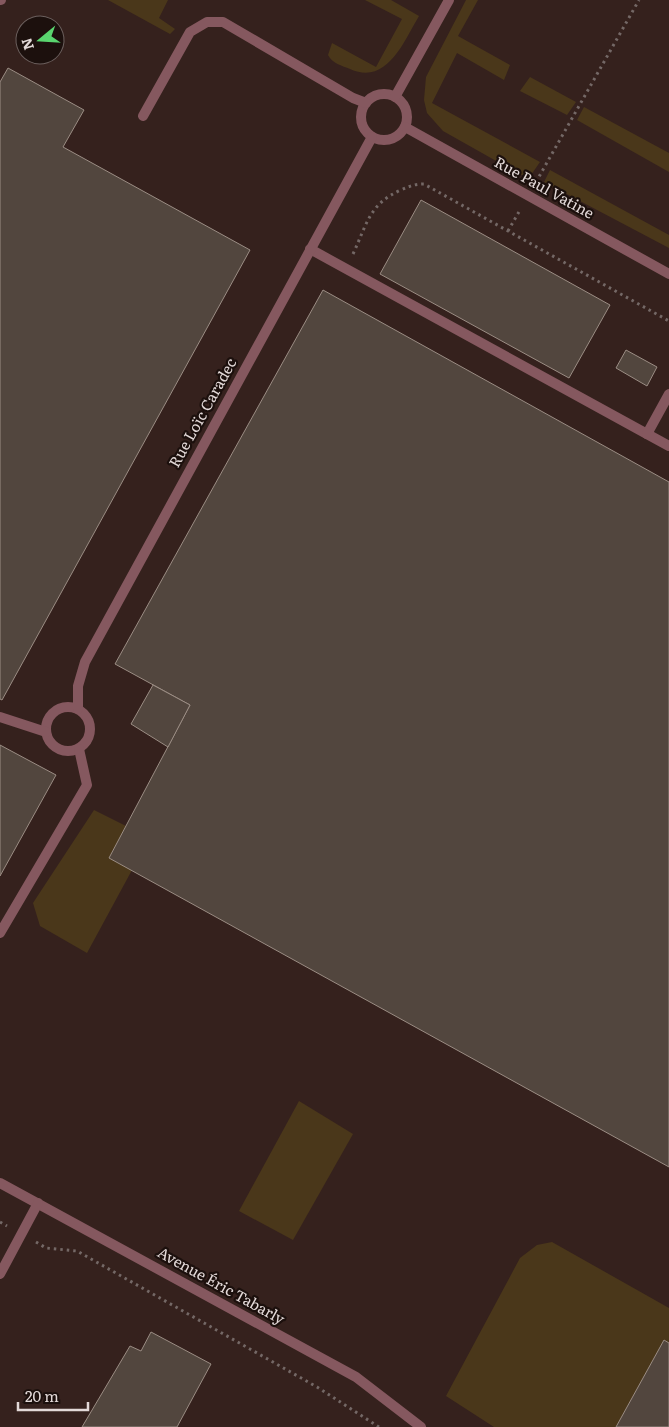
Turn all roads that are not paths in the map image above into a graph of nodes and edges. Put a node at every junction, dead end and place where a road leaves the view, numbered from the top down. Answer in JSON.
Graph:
{"nodes":[{"id":1,"x":449,"y":0,"type":"edge"},
{"id":2,"x":395,"y":97,"type":"junction"},
{"id":3,"x":366,"y":102,"type":"junction"},
{"id":4,"x":143,"y":116,"type":"dead end"},
{"id":5,"x":405,"y":127,"type":"junction"},
{"id":6,"x":372,"y":137,"type":"junction"},
{"id":7,"x":310,"y":249,"type":"junction"},
{"id":8,"x":669,"y":274,"type":"edge"},
{"id":9,"x":669,"y":394,"type":"edge"},
{"id":10,"x":646,"y":434,"type":"junction"},
{"id":11,"x":669,"y":446,"type":"edge"},
{"id":12,"x":78,"y":709,"type":"junction"},
{"id":13,"x":0,"y":717,"type":"edge"},
{"id":14,"x":46,"y":732,"type":"junction"},
{"id":15,"x":79,"y":749,"type":"junction"},
{"id":16,"x":0,"y":933,"type":"edge"},
{"id":17,"x":0,"y":1183,"type":"edge"},
{"id":18,"x":38,"y":1203,"type":"junction"},
{"id":19,"x":0,"y":1274,"type":"edge"},
{"id":20,"x":421,"y":1427,"type":"edge"}],
"edges":[{"from":1,"to":2,"type":"street"},
{"from":2,"to":3,"type":"street"},
{"from":2,"to":5,"type":"street"},
{"from":3,"to":4,"type":"street"},
{"from":3,"to":6,"type":"street"},
{"from":5,"to":6,"type":"street"},
{"from":5,"to":8,"type":"street","name":"Rue Paul Vatine"},
{"from":6,"to":7,"type":"street","name":"Rue Loïc Caradec"},
{"from":7,"to":10,"type":"street"},
{"from":7,"to":12,"type":"street","name":"Rue Loïc Caradec"},
{"from":9,"to":10,"type":"street"},
{"from":10,"to":11,"type":"street"},
{"from":12,"to":14,"type":"street"},
{"from":12,"to":15,"type":"street"},
{"from":13,"to":14,"type":"street"},
{"from":14,"to":15,"type":"street"},
{"from":15,"to":16,"type":"street"},
{"from":17,"to":18,"type":"street","name":"Avenue Éric Tabarly"},
{"from":18,"to":19,"type":"street"},
{"from":18,"to":20,"type":"street","name":"Avenue Éric Tabarly"}]}
